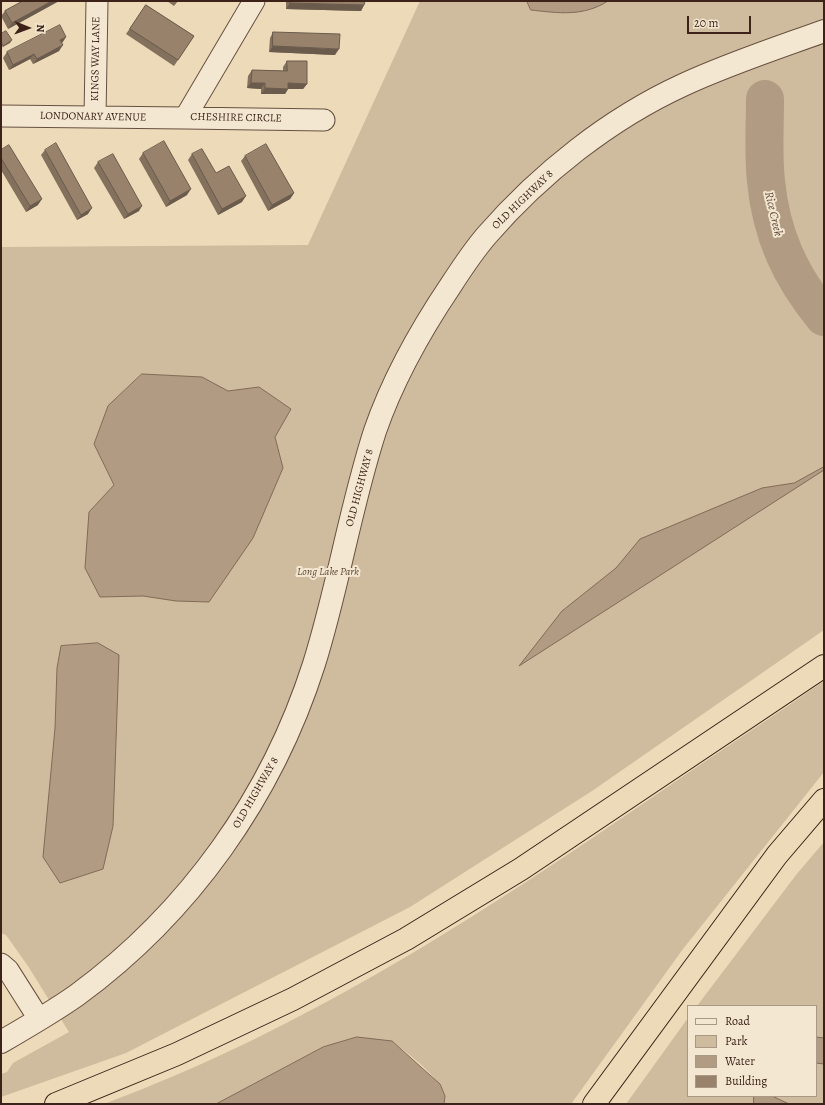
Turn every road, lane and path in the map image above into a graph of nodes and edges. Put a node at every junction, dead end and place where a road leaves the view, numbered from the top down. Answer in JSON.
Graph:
{"nodes":[{"id":1,"x":97,"y":1,"type":"edge"},
{"id":2,"x":254,"y":1,"type":"edge"},
{"id":3,"x":824,"y":31,"type":"edge"},
{"id":4,"x":1,"y":116,"type":"edge"},
{"id":5,"x":95,"y":117,"type":"junction"},
{"id":6,"x":185,"y":118,"type":"junction"},
{"id":7,"x":324,"y":120,"type":"dead end"},
{"id":8,"x":824,"y":666,"type":"edge"},
{"id":9,"x":824,"y":800,"type":"edge"},
{"id":10,"x":1,"y":964,"type":"edge"},
{"id":11,"x":39,"y":1019,"type":"junction"},
{"id":12,"x":1,"y":1042,"type":"edge"},
{"id":13,"x":56,"y":1104,"type":"edge"},
{"id":14,"x":594,"y":1104,"type":"edge"}],
"edges":[{"from":1,"to":5,"type":"street","name":"KINGS WAY LANE"},
{"from":2,"to":6,"type":"street","name":"CHESHIRE CIRCLE"},
{"from":3,"to":11,"type":"street","name":"OLD HIGHWAY 8"},
{"from":4,"to":5,"type":"street","name":"LONDONARY AVENUE"},
{"from":5,"to":6,"type":"street","name":"LONDONARY AVENUE"},
{"from":6,"to":7,"type":"street","name":"CHESHIRE CIRCLE"},
{"from":8,"to":13,"type":"highway"},
{"from":9,"to":14,"type":"highway"},
{"from":10,"to":11,"type":"street"},
{"from":11,"to":12,"type":"street","name":"OLD HIGHWAY 8"}]}
